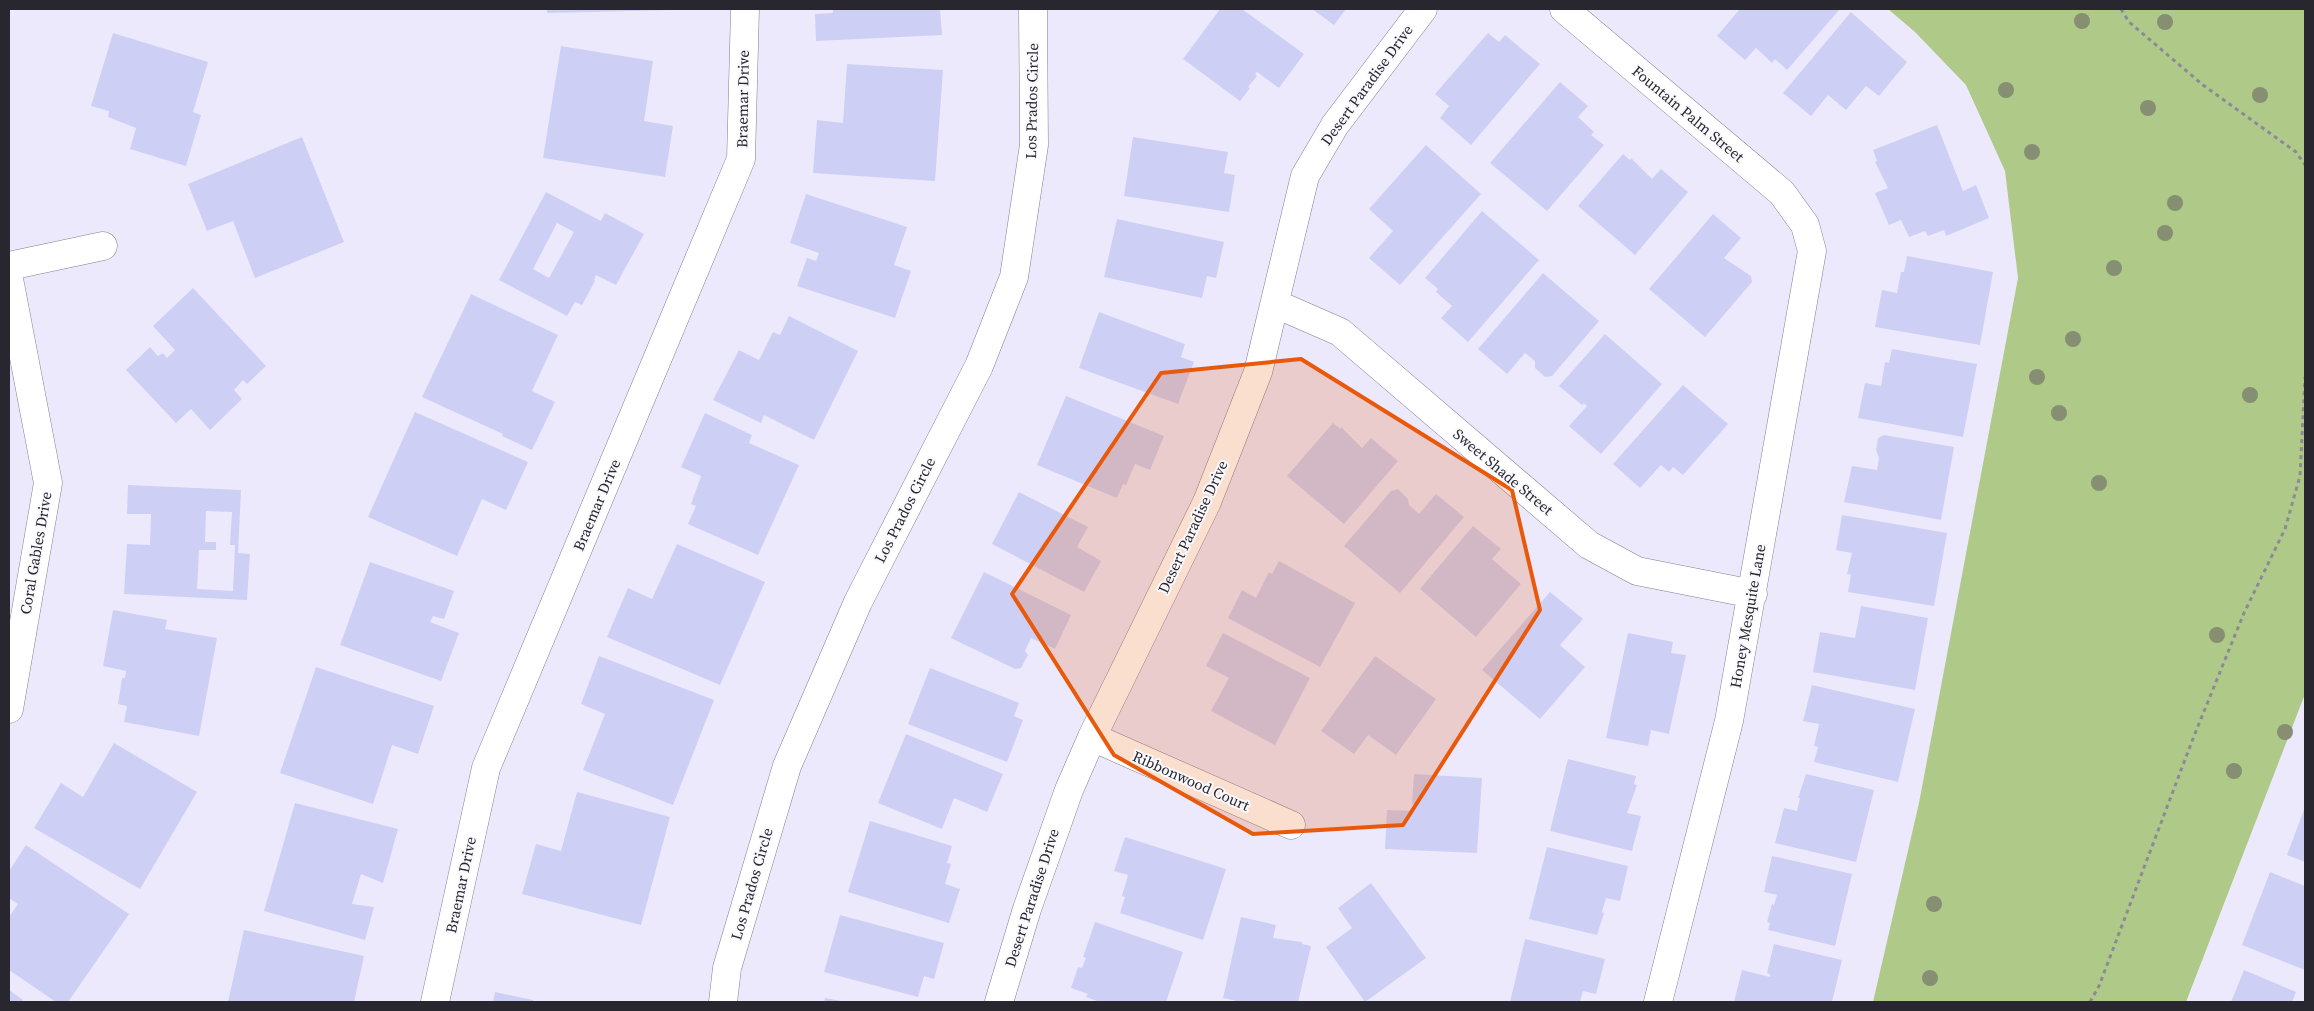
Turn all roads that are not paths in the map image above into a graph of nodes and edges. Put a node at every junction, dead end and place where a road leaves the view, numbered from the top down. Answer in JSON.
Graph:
{"nodes":[{"id":1,"x":745,"y":9,"type":"edge"},
{"id":2,"x":1033,"y":9,"type":"edge"},
{"id":3,"x":1423,"y":9,"type":"edge"},
{"id":4,"x":1564,"y":9,"type":"edge"},
{"id":5,"x":1805,"y":225,"type":"joint"},
{"id":6,"x":103,"y":246,"type":"dead end"},
{"id":7,"x":9,"y":266,"type":"edge"},
{"id":8,"x":9,"y":279,"type":"edge"},
{"id":9,"x":1276,"y":304,"type":"junction"},
{"id":10,"x":1753,"y":594,"type":"junction"},
{"id":11,"x":9,"y":710,"type":"edge"},
{"id":12,"x":1092,"y":737,"type":"junction"},
{"id":13,"x":1291,"y":825,"type":"dead end"},
{"id":14,"x":435,"y":1002,"type":"edge"},
{"id":15,"x":723,"y":1002,"type":"edge"},
{"id":16,"x":999,"y":1002,"type":"edge"},
{"id":17,"x":1658,"y":1002,"type":"edge"}],
"edges":[{"from":1,"to":14,"type":"street","name":"Braemar Drive"},
{"from":2,"to":15,"type":"street","name":"Los Prados Circle"},
{"from":3,"to":9,"type":"street","name":"Desert Paradise Drive"},
{"from":4,"to":5,"type":"street","name":"Fountain Palm Street"},
{"from":5,"to":10,"type":"street","name":"Honey Mesquite Lane"},
{"from":6,"to":7,"type":"street"},
{"from":8,"to":11,"type":"street","name":"Coral Gables Drive"},
{"from":9,"to":10,"type":"street","name":"Sweet Shade Street"},
{"from":9,"to":12,"type":"street","name":"Desert Paradise Drive"},
{"from":10,"to":17,"type":"street","name":"Honey Mesquite Lane"},
{"from":12,"to":13,"type":"street","name":"Ribbonwood Court"},
{"from":12,"to":16,"type":"street","name":"Desert Paradise Drive"}]}
